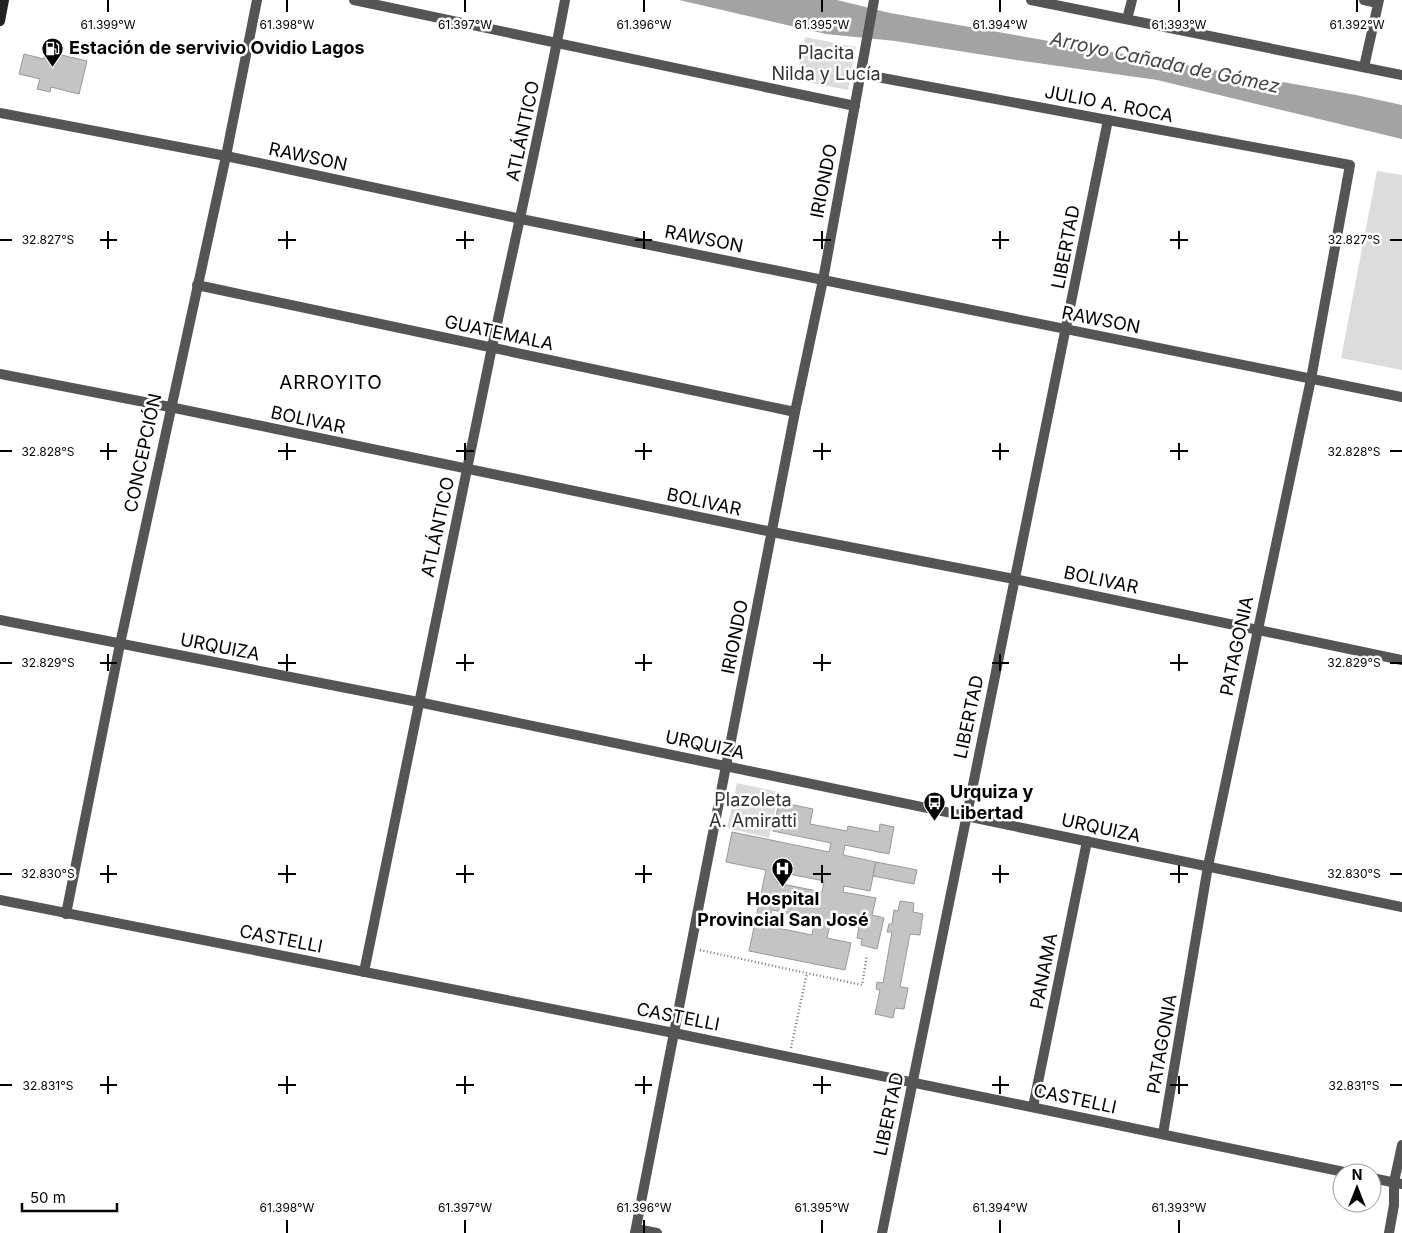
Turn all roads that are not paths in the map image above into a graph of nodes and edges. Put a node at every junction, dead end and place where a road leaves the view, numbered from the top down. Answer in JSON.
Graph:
{"nodes":[{"id":1,"x":4,"y":0,"type":"edge"},
{"id":2,"x":257,"y":0,"type":"edge"},
{"id":3,"x":354,"y":0,"type":"edge"},
{"id":4,"x":565,"y":0,"type":"edge"},
{"id":5,"x":874,"y":0,"type":"edge"},
{"id":6,"x":1031,"y":0,"type":"edge"},
{"id":7,"x":1132,"y":0,"type":"edge"},
{"id":8,"x":1364,"y":0,"type":"edge"},
{"id":9,"x":1378,"y":2,"type":"edge"},
{"id":10,"x":1127,"y":19,"type":"junction"},
{"id":11,"x":0,"y":22,"type":"edge"},
{"id":12,"x":557,"y":43,"type":"junction"},
{"id":13,"x":1364,"y":67,"type":"junction"},
{"id":14,"x":861,"y":74,"type":"junction"},
{"id":15,"x":1402,"y":75,"type":"edge"},
{"id":16,"x":855,"y":106,"type":"junction"},
{"id":17,"x":0,"y":113,"type":"edge"},
{"id":18,"x":1108,"y":120,"type":"junction"},
{"id":19,"x":226,"y":156,"type":"junction"},
{"id":20,"x":1350,"y":165,"type":"joint"},
{"id":21,"x":521,"y":219,"type":"junction"},
{"id":22,"x":822,"y":280,"type":"junction"},
{"id":23,"x":197,"y":285,"type":"junction"},
{"id":24,"x":1066,"y":329,"type":"junction"},
{"id":25,"x":492,"y":348,"type":"junction"},
{"id":26,"x":0,"y":374,"type":"edge"},
{"id":27,"x":1311,"y":379,"type":"junction"},
{"id":28,"x":1402,"y":397,"type":"edge"},
{"id":29,"x":170,"y":407,"type":"junction"},
{"id":30,"x":795,"y":412,"type":"junction"},
{"id":31,"x":467,"y":470,"type":"junction"},
{"id":32,"x":772,"y":532,"type":"junction"},
{"id":33,"x":1014,"y":579,"type":"junction"},
{"id":34,"x":0,"y":620,"type":"edge"},
{"id":35,"x":1257,"y":629,"type":"junction"},
{"id":36,"x":120,"y":644,"type":"junction"},
{"id":37,"x":1402,"y":660,"type":"edge"},
{"id":38,"x":418,"y":702,"type":"junction"},
{"id":39,"x":726,"y":766,"type":"junction"},
{"id":40,"x":965,"y":816,"type":"junction"},
{"id":41,"x":1087,"y":841,"type":"junction"},
{"id":42,"x":1208,"y":866,"type":"junction"},
{"id":43,"x":0,"y":900,"type":"edge"},
{"id":44,"x":1402,"y":907,"type":"edge"},
{"id":45,"x":66,"y":914,"type":"junction"},
{"id":46,"x":364,"y":972,"type":"junction"},
{"id":47,"x":674,"y":1033,"type":"junction"},
{"id":48,"x":913,"y":1082,"type":"junction"},
{"id":49,"x":1033,"y":1107,"type":"junction"},
{"id":50,"x":1163,"y":1134,"type":"junction"},
{"id":51,"x":1402,"y":1145,"type":"edge"},
{"id":52,"x":1332,"y":1169,"type":"edge"},
{"id":53,"x":1382,"y":1180,"type":"edge"},
{"id":54,"x":1398,"y":1183,"type":"edge"},
{"id":55,"x":636,"y":1231,"type":"edge"},
{"id":56,"x":657,"y":1233,"type":"edge"},
{"id":57,"x":882,"y":1233,"type":"edge"},
{"id":58,"x":1389,"y":1233,"type":"edge"}],
"edges":[{"from":1,"to":11,"type":"main road"},
{"from":2,"to":19,"type":"street","name":"CONCEPCIÓN"},
{"from":3,"to":12,"type":"street"},
{"from":4,"to":12,"type":"street","name":"ATLÁNTICO"},
{"from":5,"to":14,"type":"street","name":"IRIONDO"},
{"from":6,"to":10,"type":"street"},
{"from":7,"to":10,"type":"street"},
{"from":8,"to":9,"type":"street"},
{"from":9,"to":13,"type":"street"},
{"from":10,"to":13,"type":"street"},
{"from":12,"to":16,"type":"street"},
{"from":12,"to":21,"type":"street","name":"ATLÁNTICO"},
{"from":13,"to":15,"type":"street"},
{"from":14,"to":16,"type":"street","name":"IRIONDO"},
{"from":14,"to":18,"type":"street","name":"JULIO A. ROCA"},
{"from":16,"to":22,"type":"street","name":"IRIONDO"},
{"from":17,"to":19,"type":"street","name":"RAWSON"},
{"from":18,"to":20,"type":"street","name":"JULIO A. ROCA"},
{"from":18,"to":24,"type":"street","name":"LIBERTAD"},
{"from":19,"to":21,"type":"street","name":"RAWSON"},
{"from":19,"to":23,"type":"street","name":"CONCEPCIÓN"},
{"from":20,"to":27,"type":"street","name":"PATAGONIA"},
{"from":21,"to":22,"type":"street","name":"RAWSON"},
{"from":21,"to":25,"type":"street","name":"ATLÁNTICO"},
{"from":22,"to":24,"type":"street","name":"RAWSON"},
{"from":22,"to":30,"type":"street","name":"IRIONDO"},
{"from":23,"to":25,"type":"street","name":"GUATEMALA"},
{"from":23,"to":29,"type":"street","name":"CONCEPCIÓN"},
{"from":24,"to":27,"type":"street","name":"RAWSON"},
{"from":24,"to":33,"type":"street","name":"LIBERTAD"},
{"from":25,"to":30,"type":"street","name":"GUATEMALA"},
{"from":25,"to":31,"type":"street","name":"ATLÁNTICO"},
{"from":26,"to":29,"type":"street","name":"BOLIVAR"},
{"from":27,"to":28,"type":"street","name":"RAWSON"},
{"from":27,"to":35,"type":"street","name":"PATAGONIA"},
{"from":29,"to":31,"type":"street","name":"BOLIVAR"},
{"from":29,"to":36,"type":"street","name":"CONCEPCIÓN"},
{"from":30,"to":32,"type":"street","name":"IRIONDO"},
{"from":31,"to":32,"type":"street","name":"BOLIVAR"},
{"from":31,"to":38,"type":"street","name":"ATLÁNTICO"},
{"from":32,"to":33,"type":"street","name":"BOLIVAR"},
{"from":32,"to":39,"type":"street","name":"IRIONDO"},
{"from":33,"to":35,"type":"street","name":"BOLIVAR"},
{"from":33,"to":40,"type":"street","name":"LIBERTAD"},
{"from":34,"to":36,"type":"street","name":"URQUIZA"},
{"from":35,"to":37,"type":"street","name":"BOLIVAR"},
{"from":35,"to":42,"type":"street","name":"PATAGONIA"},
{"from":36,"to":38,"type":"street","name":"URQUIZA"},
{"from":36,"to":45,"type":"street","name":"CONCEPCIÓN"},
{"from":38,"to":39,"type":"street","name":"URQUIZA"},
{"from":38,"to":46,"type":"street","name":"ATLÁNTICO"},
{"from":39,"to":40,"type":"street","name":"URQUIZA"},
{"from":39,"to":47,"type":"street","name":"IRIONDO"},
{"from":40,"to":41,"type":"street","name":"URQUIZA"},
{"from":40,"to":48,"type":"street","name":"LIBERTAD"},
{"from":41,"to":42,"type":"street","name":"URQUIZA"},
{"from":41,"to":49,"type":"street","name":"PANAMA"},
{"from":42,"to":44,"type":"street","name":"URQUIZA"},
{"from":42,"to":50,"type":"street","name":"PATAGONIA"},
{"from":43,"to":45,"type":"street","name":"CASTELLI"},
{"from":45,"to":46,"type":"street","name":"CASTELLI"},
{"from":46,"to":47,"type":"street","name":"CASTELLI"},
{"from":47,"to":48,"type":"street","name":"CASTELLI"},
{"from":47,"to":55,"type":"street","name":"IRIONDO"},
{"from":48,"to":49,"type":"street","name":"CASTELLI"},
{"from":48,"to":57,"type":"street","name":"LIBERTAD"},
{"from":49,"to":50,"type":"street","name":"CASTELLI"},
{"from":50,"to":52,"type":"street","name":"CASTELLI"},
{"from":51,"to":54,"type":"street"},
{"from":53,"to":54,"type":"street"},
{"from":54,"to":58,"type":"street"},
{"from":55,"to":56,"type":"street"}]}
